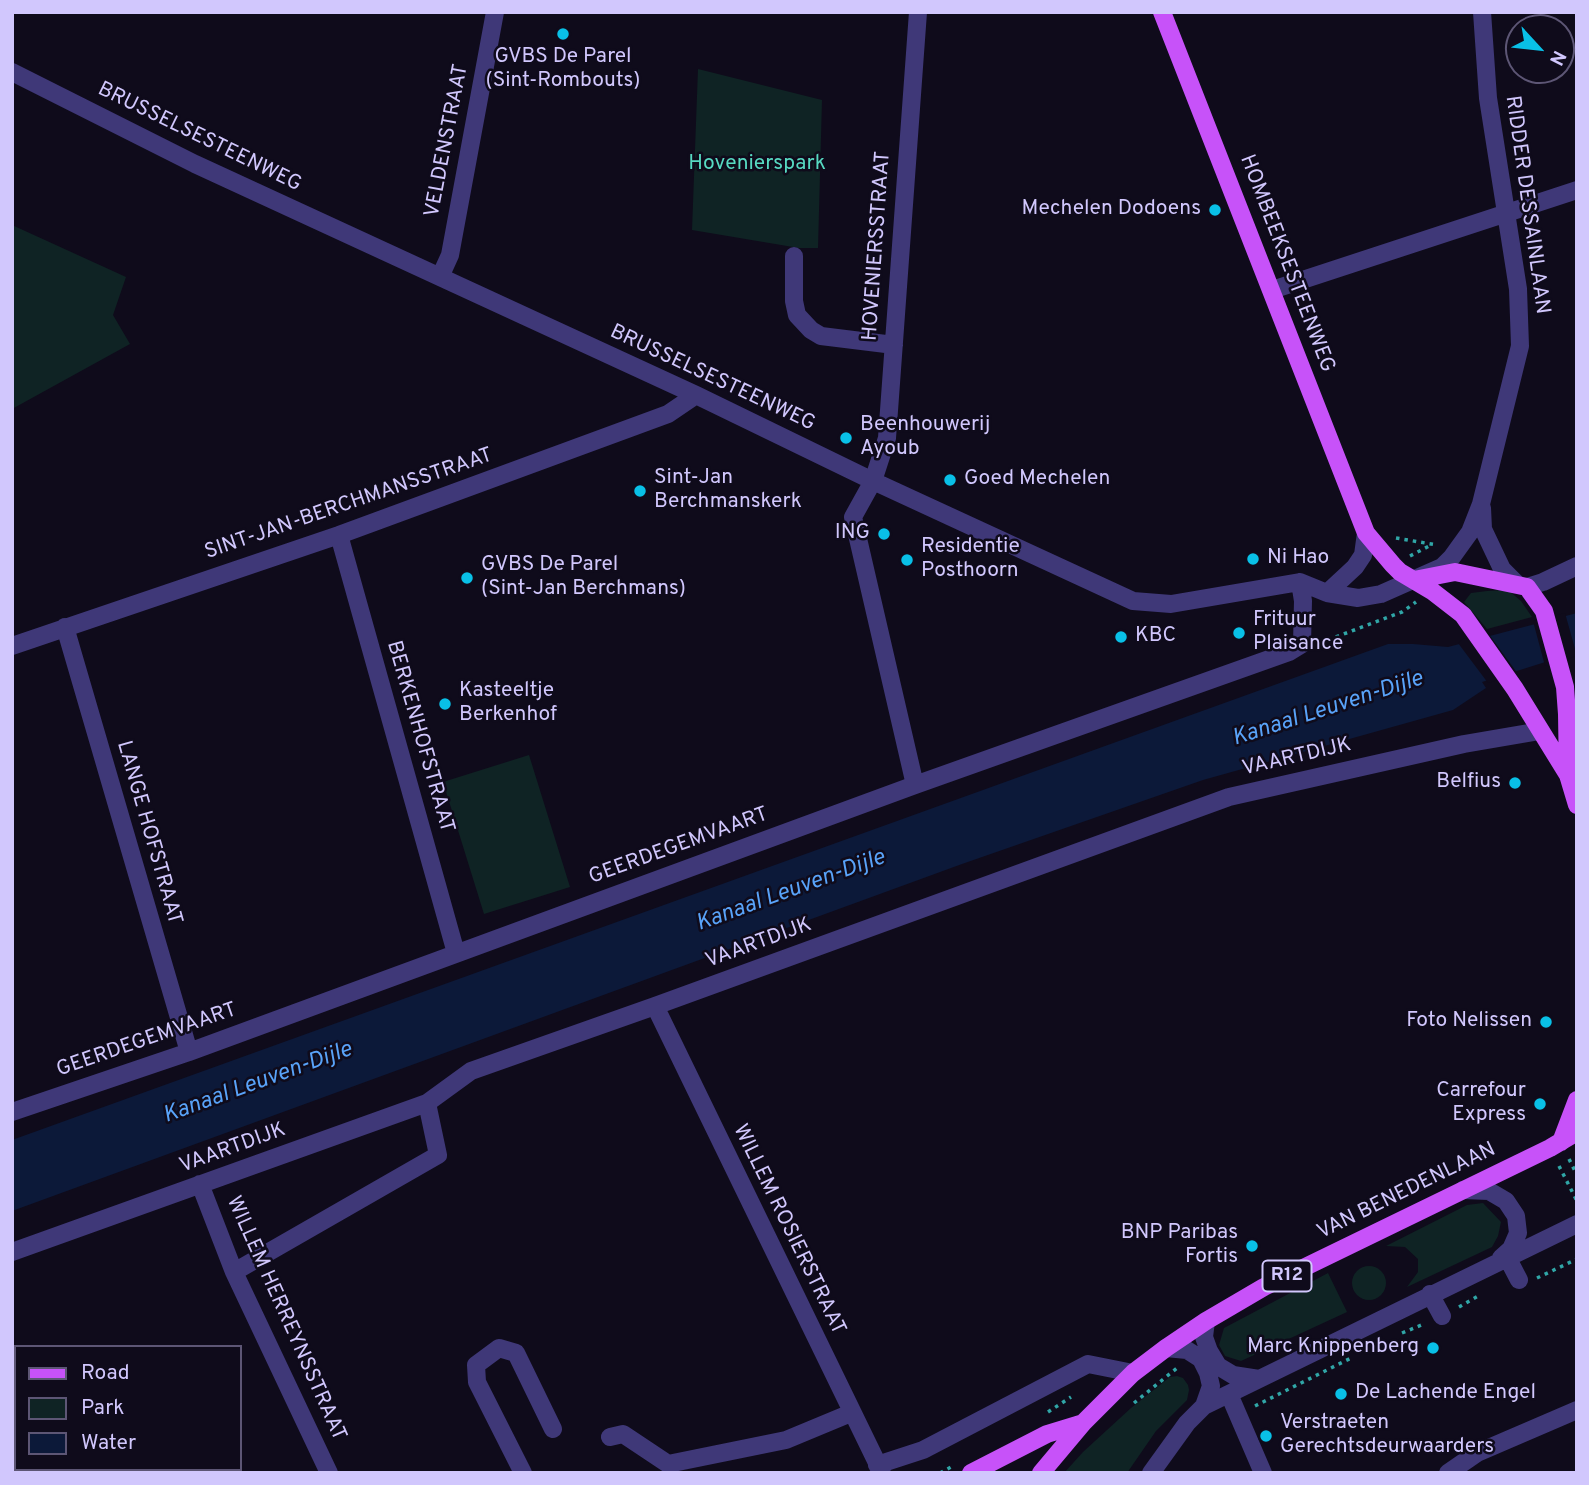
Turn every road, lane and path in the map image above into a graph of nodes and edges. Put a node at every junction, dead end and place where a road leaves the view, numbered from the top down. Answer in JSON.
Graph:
{"nodes":[{"id":1,"x":495,"y":12,"type":"edge"},
{"id":2,"x":918,"y":12,"type":"edge"},
{"id":3,"x":1162,"y":12,"type":"edge"},
{"id":4,"x":1482,"y":12,"type":"edge"},
{"id":5,"x":12,"y":72,"type":"edge"},
{"id":6,"x":1577,"y":190,"type":"edge"},
{"id":7,"x":1506,"y":213,"type":"junction"},
{"id":8,"x":794,"y":256,"type":"dead end"},
{"id":9,"x":440,"y":277,"type":"junction"},
{"id":10,"x":1272,"y":289,"type":"junction"},
{"id":11,"x":894,"y":345,"type":"junction"},
{"id":12,"x":696,"y":395,"type":"junction"},
{"id":13,"x":873,"y":481,"type":"junction"},
{"id":14,"x":1481,"y":504,"type":"junction"},
{"id":15,"x":1366,"y":533,"type":"junction"},
{"id":16,"x":339,"y":535,"type":"junction"},
{"id":17,"x":1459,"y":548,"type":"junction"},
{"id":18,"x":1577,"y":566,"type":"edge"},
{"id":19,"x":1414,"y":580,"type":"junction"},
{"id":20,"x":1300,"y":582,"type":"junction"},
{"id":21,"x":1522,"y":585,"type":"junction"},
{"id":22,"x":1327,"y":593,"type":"junction"},
{"id":23,"x":1402,"y":612,"type":"dead end"},
{"id":24,"x":65,"y":627,"type":"junction"},
{"id":25,"x":1302,"y":644,"type":"junction"},
{"id":26,"x":12,"y":646,"type":"edge"},
{"id":27,"x":1572,"y":711,"type":"edge"},
{"id":28,"x":1540,"y":731,"type":"junction"},
{"id":29,"x":1568,"y":775,"type":"junction"},
{"id":30,"x":915,"y":785,"type":"junction"},
{"id":31,"x":1577,"y":804,"type":"edge"},
{"id":32,"x":456,"y":953,"type":"junction"},
{"id":33,"x":654,"y":1006,"type":"junction"},
{"id":34,"x":188,"y":1052,"type":"junction"},
{"id":35,"x":1577,"y":1100,"type":"edge"},
{"id":36,"x":427,"y":1103,"type":"junction"},
{"id":37,"x":12,"y":1112,"type":"edge"},
{"id":38,"x":1577,"y":1132,"type":"edge"},
{"id":39,"x":1555,"y":1145,"type":"junction"},
{"id":40,"x":200,"y":1184,"type":"junction"},
{"id":41,"x":1463,"y":1189,"type":"junction"},
{"id":42,"x":1577,"y":1202,"type":"edge"},
{"id":43,"x":1577,"y":1224,"type":"edge"},
{"id":44,"x":12,"y":1252,"type":"edge"},
{"id":45,"x":1501,"y":1259,"type":"junction"},
{"id":46,"x":1577,"y":1259,"type":"edge"},
{"id":47,"x":234,"y":1272,"type":"junction"},
{"id":48,"x":1519,"y":1279,"type":"joint"},
{"id":49,"x":1488,"y":1291,"type":"dead end"},
{"id":50,"x":1430,"y":1294,"type":"junction"},
{"id":51,"x":1441,"y":1316,"type":"junction"},
{"id":52,"x":1206,"y":1321,"type":"junction"},
{"id":53,"x":1402,"y":1334,"type":"dead end"},
{"id":54,"x":1166,"y":1348,"type":"junction"},
{"id":55,"x":1354,"y":1357,"type":"dead end"},
{"id":56,"x":1133,"y":1373,"type":"junction"},
{"id":57,"x":1186,"y":1374,"type":"dead end"},
{"id":58,"x":1259,"y":1378,"type":"junction"},
{"id":59,"x":1229,"y":1394,"type":"junction"},
{"id":60,"x":1204,"y":1406,"type":"junction"},
{"id":61,"x":1128,"y":1408,"type":"dead end"},
{"id":62,"x":1577,"y":1410,"type":"edge"},
{"id":63,"x":851,"y":1413,"type":"junction"},
{"id":64,"x":1237,"y":1415,"type":"junction"},
{"id":65,"x":1083,"y":1423,"type":"junction"},
{"id":66,"x":553,"y":1429,"type":"dead end"},
{"id":67,"x":610,"y":1437,"type":"dead end"},
{"id":68,"x":879,"y":1469,"type":"edge"},
{"id":69,"x":329,"y":1473,"type":"edge"},
{"id":70,"x":523,"y":1473,"type":"edge"},
{"id":71,"x":971,"y":1473,"type":"edge"},
{"id":72,"x":1041,"y":1473,"type":"edge"},
{"id":73,"x":1152,"y":1473,"type":"edge"},
{"id":74,"x":1262,"y":1473,"type":"edge"},
{"id":75,"x":1448,"y":1473,"type":"edge"}],
"edges":[{"from":1,"to":9,"type":"street","name":"VELDENSTRAAT"},
{"from":2,"to":11,"type":"street","name":"HOVENIERSSTRAAT"},
{"from":3,"to":10,"type":"main road","name":"HOMBEEKSESTEENWEG"},
{"from":4,"to":7,"type":"street","name":"RIDDER DESSAINLAAN"},
{"from":5,"to":9,"type":"street","name":"BRUSSELSESTEENWEG"},
{"from":6,"to":7,"type":"street"},
{"from":7,"to":10,"type":"street"},
{"from":7,"to":14,"type":"street","name":"RIDDER DESSAINLAAN"},
{"from":8,"to":11,"type":"street"},
{"from":9,"to":12,"type":"street","name":"BRUSSELSESTEENWEG"},
{"from":10,"to":15,"type":"main road","name":"HOMBEEKSESTEENWEG"},
{"from":11,"to":13,"type":"street","name":"HOVENIERSSTRAAT"},
{"from":12,"to":13,"type":"street","name":"BRUSSELSESTEENWEG"},
{"from":12,"to":16,"type":"street","name":"SINT-JAN-BERCHMANSSTRAAT"},
{"from":13,"to":20,"type":"street","name":"BRUSSELSESTEENWEG"},
{"from":13,"to":30,"type":"street","name":"HOVENIERSSTRAAT"},
{"from":14,"to":17,"type":"street","name":"RIDDER DESSAINLAAN"},
{"from":14,"to":21,"type":"street"},
{"from":15,"to":17,"type":"path"},
{"from":15,"to":19,"type":"main road","name":"HOMBEEKSESTEENWEG"},
{"from":15,"to":22,"type":"street"},
{"from":16,"to":24,"type":"street","name":"SINT-JAN-BERCHMANSSTRAAT"},
{"from":16,"to":32,"type":"street","name":"BERKENHOFSTRAAT"},
{"from":17,"to":19,"type":"street","name":"RIDDER DESSAINLAAN"},
{"from":18,"to":21,"type":"street"},
{"from":19,"to":21,"type":"main road"},
{"from":19,"to":22,"type":"street"},
{"from":19,"to":28,"type":"main road","name":"HOMBEEKSESTEENWEG"},
{"from":20,"to":22,"type":"street"},
{"from":20,"to":25,"type":"street"},
{"from":21,"to":27,"type":"main road"},
{"from":23,"to":25,"type":"path"},
{"from":24,"to":26,"type":"street","name":"SINT-JAN-BERCHMANSSTRAAT"},
{"from":24,"to":34,"type":"street","name":"LANGE HOFSTRAAT"},
{"from":25,"to":30,"type":"street","name":"GEERDEGEMVAART"},
{"from":27,"to":29,"type":"main road"},
{"from":28,"to":29,"type":"main road","name":"HOMBEEKSESTEENWEG"},
{"from":28,"to":33,"type":"street","name":"VAARTDIJK"},
{"from":29,"to":31,"type":"main road"},
{"from":30,"to":32,"type":"street","name":"GEERDEGEMVAART"},
{"from":32,"to":34,"type":"street","name":"GEERDEGEMVAART"},
{"from":33,"to":36,"type":"street","name":"VAARTDIJK"},
{"from":33,"to":63,"type":"street","name":"WILLEM ROSIERSTRAAT"},
{"from":34,"to":37,"type":"street","name":"GEERDEGEMVAART"},
{"from":35,"to":39,"type":"main road"},
{"from":36,"to":40,"type":"street","name":"VAARTDIJK"},
{"from":36,"to":47,"type":"street"},
{"from":38,"to":39,"type":"main road","number":"R12"},
{"from":39,"to":41,"type":"main road","name":"VAN BENEDENLAAN","number":"R12"},
{"from":39,"to":42,"type":"path"},
{"from":40,"to":44,"type":"street","name":"VAARTDIJK"},
{"from":40,"to":47,"type":"street","name":"WILLEM HERREYNSSTRAAT"},
{"from":41,"to":45,"type":"street"},
{"from":41,"to":52,"type":"main road","name":"VAN BENEDENLAAN","number":"R12"},
{"from":43,"to":45,"type":"street"},
{"from":45,"to":48,"type":"street"},
{"from":45,"to":50,"type":"street"},
{"from":46,"to":48,"type":"path"},
{"from":47,"to":69,"type":"street","name":"WILLEM HERREYNSSTRAAT"},
{"from":49,"to":51,"type":"path"},
{"from":50,"to":51,"type":"street"},
{"from":50,"to":58,"type":"street"},
{"from":51,"to":53,"type":"path"},
{"from":52,"to":54,"type":"main road","name":"VAN BENEDENLAAN","number":"R12"},
{"from":52,"to":58,"type":"street"},
{"from":54,"to":56,"type":"main road","name":"VAN BENEDENLAAN","number":"R12"},
{"from":54,"to":60,"type":"street"},
{"from":55,"to":64,"type":"path"},
{"from":56,"to":65,"type":"main road","name":"VAN BENEDENLAAN","number":"R12"},
{"from":56,"to":68,"type":"street"},
{"from":57,"to":61,"type":"path"},
{"from":58,"to":59,"type":"street"},
{"from":59,"to":60,"type":"street"},
{"from":59,"to":64,"type":"street"},
{"from":60,"to":73,"type":"street"},
{"from":62,"to":75,"type":"street"},
{"from":63,"to":67,"type":"street"},
{"from":63,"to":68,"type":"street","name":"WILLEM ROSIERSTRAAT"},
{"from":64,"to":74,"type":"street"},
{"from":65,"to":71,"type":"main road","name":"VAN BENEDENLAAN"},
{"from":65,"to":72,"type":"main road","name":"VAN BENEDENLAAN","number":"R12"},
{"from":66,"to":70,"type":"street"}]}
